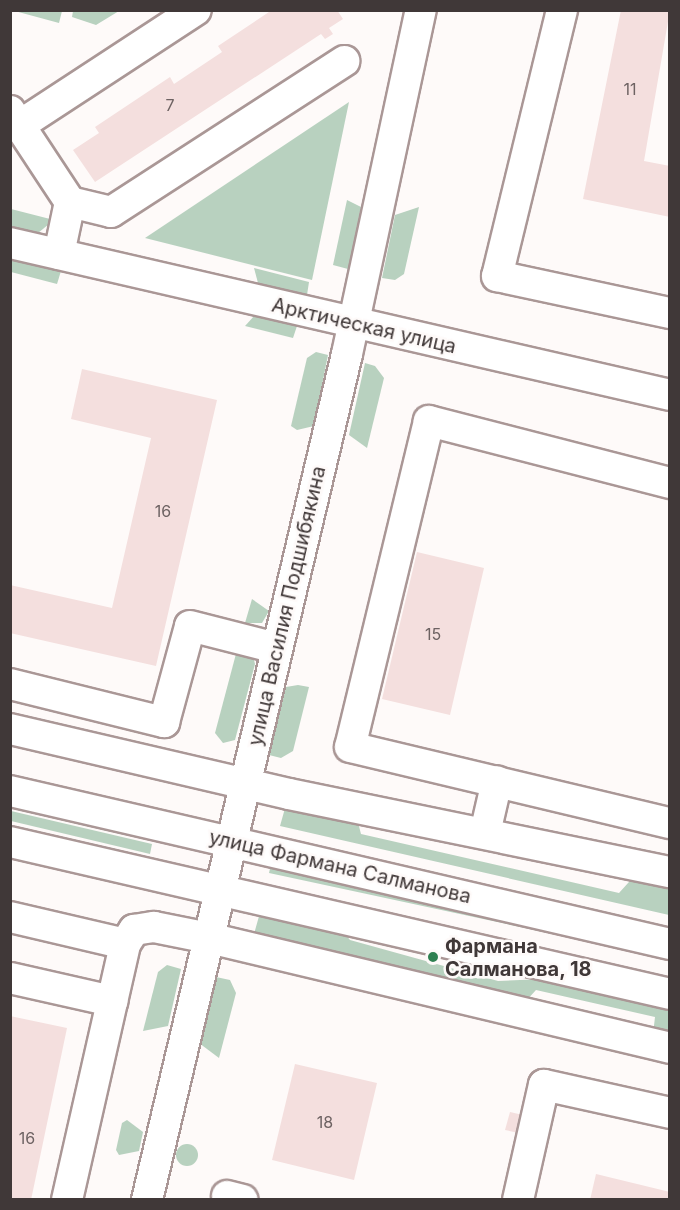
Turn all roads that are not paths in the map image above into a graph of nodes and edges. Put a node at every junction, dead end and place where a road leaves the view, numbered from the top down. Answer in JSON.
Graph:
{"nodes":[{"id":1,"x":196,"y":10,"type":"edge"},
{"id":2,"x":421,"y":10,"type":"edge"},
{"id":3,"x":562,"y":10,"type":"edge"},
{"id":4,"x":344,"y":61,"type":"dead end"},
{"id":5,"x":15,"y":118,"type":"edge"},
{"id":6,"x":70,"y":202,"type":"junction"},
{"id":7,"x":10,"y":243,"type":"edge"},
{"id":8,"x":59,"y":255,"type":"junction"},
{"id":9,"x":669,"y":314,"type":"edge"},
{"id":10,"x":354,"y":324,"type":"junction"},
{"id":11,"x":669,"y":396,"type":"edge"},
{"id":12,"x":669,"y":483,"type":"edge"},
{"id":13,"x":276,"y":648,"type":"junction"},
{"id":14,"x":10,"y":684,"type":"edge"},
{"id":15,"x":10,"y":729,"type":"edge"},
{"id":16,"x":497,"y":781,"type":"junction"},
{"id":17,"x":245,"y":783,"type":"junction"},
{"id":18,"x":10,"y":791,"type":"edge"},
{"id":19,"x":669,"y":823,"type":"edge"},
{"id":20,"x":485,"y":833,"type":"junction"},
{"id":21,"x":10,"y":842,"type":"edge"},
{"id":22,"x":231,"y":842,"type":"junction"},
{"id":23,"x":669,"y":872,"type":"edge"},
{"id":24,"x":220,"y":891,"type":"junction"},
{"id":25,"x":10,"y":917,"type":"edge"},
{"id":26,"x":209,"y":938,"type":"junction"},
{"id":27,"x":125,"y":944,"type":"junction"},
{"id":28,"x":669,"y":944,"type":"edge"},
{"id":29,"x":10,"y":978,"type":"edge"},
{"id":30,"x":669,"y":994,"type":"edge"},
{"id":31,"x":112,"y":1001,"type":"junction"},
{"id":32,"x":669,"y":1048,"type":"edge"},
{"id":33,"x":669,"y":1113,"type":"edge"},
{"id":34,"x":67,"y":1200,"type":"edge"},
{"id":35,"x":147,"y":1200,"type":"edge"},
{"id":36,"x":518,"y":1200,"type":"edge"}],
"edges":[{"from":1,"to":5,"type":"street"},
{"from":2,"to":10,"type":"street","name":"улица Василия Подшибякина"},
{"from":3,"to":9,"type":"street"},
{"from":4,"to":6,"type":"street"},
{"from":5,"to":6,"type":"street"},
{"from":6,"to":8,"type":"street"},
{"from":7,"to":8,"type":"street","name":"Арктическая улица"},
{"from":8,"to":10,"type":"street","name":"Арктическая улица"},
{"from":10,"to":11,"type":"street","name":"Арктическая улица"},
{"from":10,"to":13,"type":"street","name":"улица Василия Подшибякина"},
{"from":12,"to":16,"type":"street"},
{"from":13,"to":14,"type":"street"},
{"from":13,"to":17,"type":"street","name":"улица Василия Подшибякина"},
{"from":15,"to":17,"type":"street"},
{"from":16,"to":19,"type":"street"},
{"from":16,"to":20,"type":"street"},
{"from":17,"to":20,"type":"street"},
{"from":17,"to":22,"type":"street","name":"улица Василия Подшибякина"},
{"from":18,"to":22,"type":"street","name":"улица Фармана Салманова"},
{"from":20,"to":23,"type":"street"},
{"from":21,"to":24,"type":"street"},
{"from":22,"to":24,"type":"street","name":"улица Василия Подшибякина"},
{"from":22,"to":28,"type":"street","name":"улица Фармана Салманова"},
{"from":24,"to":26,"type":"street","name":"улица Василия Подшибякина"},
{"from":24,"to":30,"type":"street"},
{"from":25,"to":27,"type":"street"},
{"from":26,"to":27,"type":"street"},
{"from":26,"to":32,"type":"street"},
{"from":26,"to":35,"type":"street","name":"улица Василия Подшибякина"},
{"from":27,"to":31,"type":"street"},
{"from":29,"to":31,"type":"street"},
{"from":31,"to":34,"type":"street"},
{"from":33,"to":36,"type":"street"}]}
